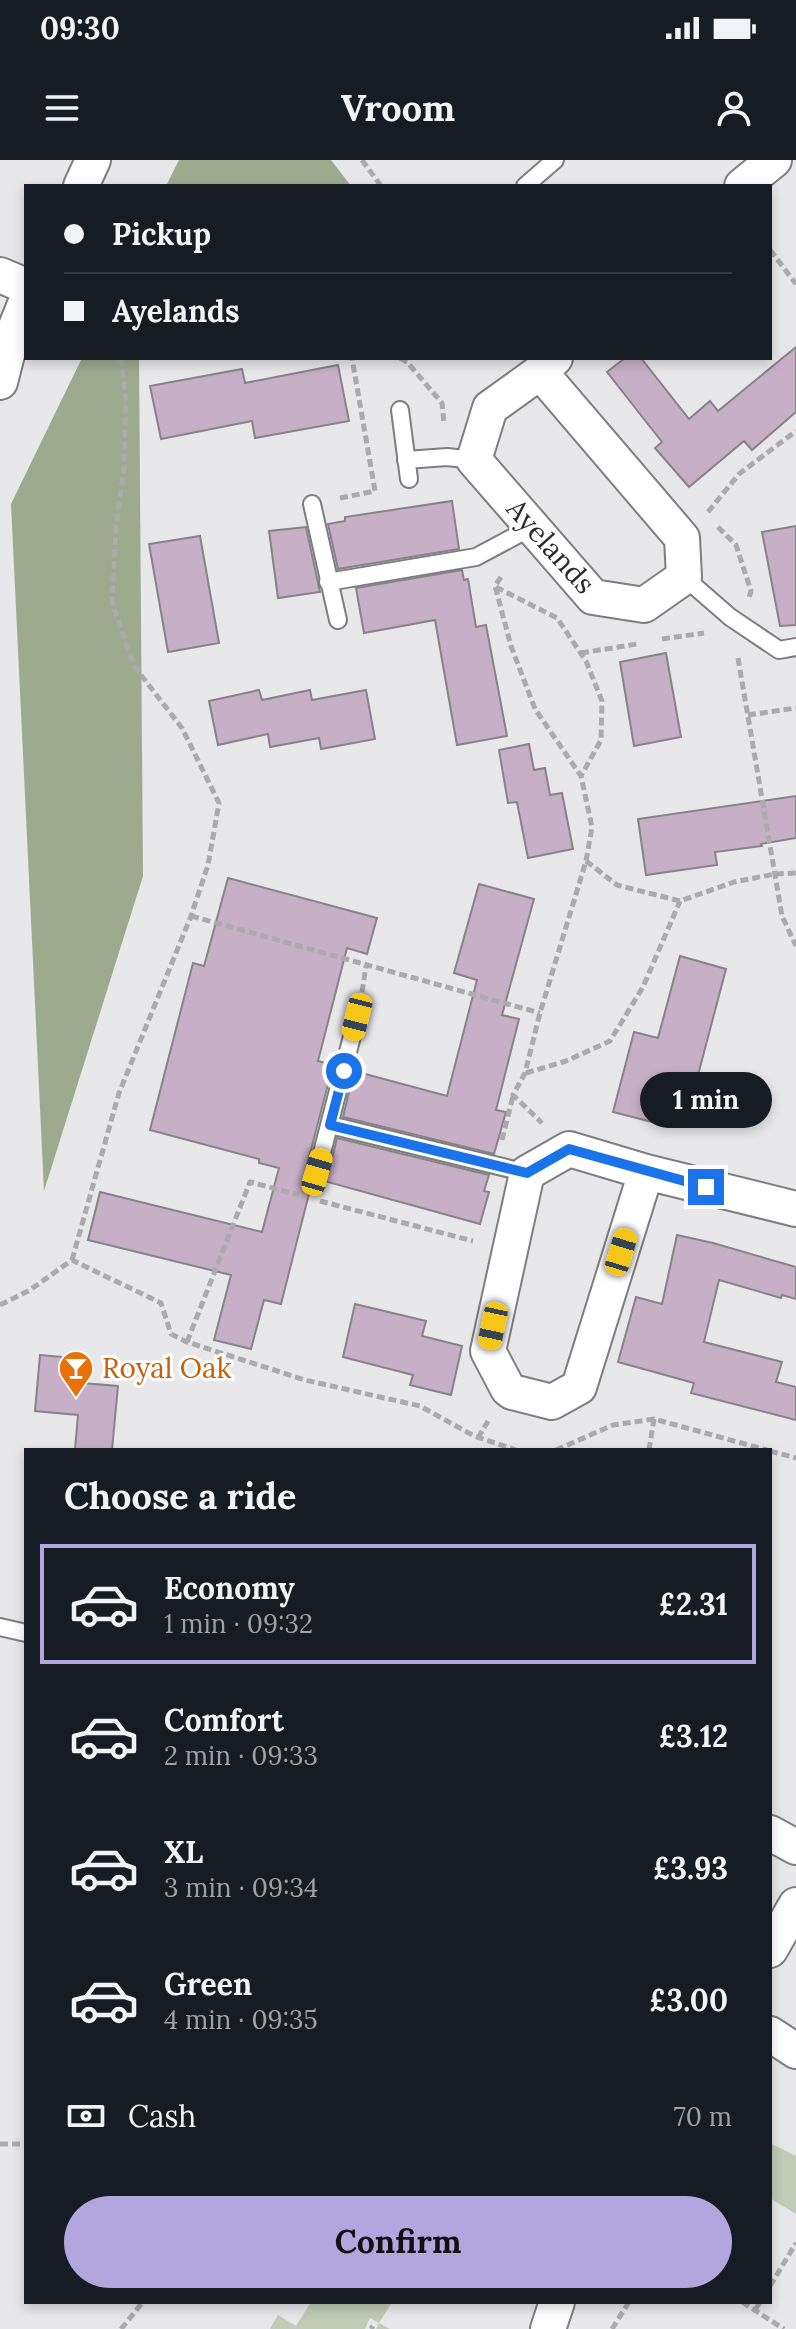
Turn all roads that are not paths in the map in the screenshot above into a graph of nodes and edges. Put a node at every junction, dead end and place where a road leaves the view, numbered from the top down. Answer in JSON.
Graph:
{"nodes":[{"id":1,"x":93,"y":160,"type":"edge"},
{"id":2,"x":555,"y":160,"type":"edge"},
{"id":3,"x":774,"y":160,"type":"edge"},
{"id":4,"x":533,"y":183,"type":"edge"},
{"id":5,"x":82,"y":184,"type":"edge"},
{"id":6,"x":744,"y":184,"type":"edge"},
{"id":7,"x":0,"y":275,"type":"edge"},
{"id":8,"x":24,"y":285,"type":"edge"},
{"id":9,"x":24,"y":307,"type":"edge"},
{"id":10,"x":548,"y":365,"type":"edge"},
{"id":11,"x":0,"y":382,"type":"edge"},
{"id":12,"x":400,"y":410,"type":"dead end"},
{"id":13,"x":460,"y":458,"type":"junction"},
{"id":14,"x":406,"y":460,"type":"junction"},
{"id":15,"x":409,"y":479,"type":"dead end"},
{"id":16,"x":312,"y":504,"type":"road end"},
{"id":17,"x":532,"y":527,"type":"junction"},
{"id":18,"x":684,"y":577,"type":"junction"},
{"id":19,"x":328,"y":582,"type":"junction"},
{"id":20,"x":338,"y":620,"type":"dead end"},
{"id":21,"x":796,"y":647,"type":"edge"},
{"id":22,"x":357,"y":1017,"type":"dead end"},
{"id":23,"x":330,"y":1125,"type":"junction"},
{"id":24,"x":511,"y":1170,"type":"junction"},
{"id":25,"x":317,"y":1172,"type":"dead end"},
{"id":26,"x":646,"y":1172,"type":"junction"},
{"id":27,"x":796,"y":1209,"type":"edge"},
{"id":28,"x":0,"y":1627,"type":"edge"},
{"id":29,"x":24,"y":1633,"type":"edge"},
{"id":30,"x":772,"y":1834,"type":"edge"},
{"id":31,"x":796,"y":1847,"type":"edge"},
{"id":32,"x":796,"y":1905,"type":"edge"},
{"id":33,"x":772,"y":1947,"type":"edge"},
{"id":34,"x":772,"y":2035,"type":"edge"},
{"id":35,"x":796,"y":2051,"type":"edge"},
{"id":36,"x":556,"y":2304,"type":"edge"},
{"id":37,"x":548,"y":2329,"type":"edge"}],
"edges":[{"from":1,"to":5,"type":"street"},
{"from":2,"to":4,"type":"lane"},
{"from":3,"to":6,"type":"street"},
{"from":7,"to":8,"type":"street"},
{"from":9,"to":11,"type":"street"},
{"from":10,"to":13,"type":"street"},
{"from":10,"to":18,"type":"street"},
{"from":12,"to":14,"type":"lane"},
{"from":13,"to":14,"type":"lane"},
{"from":13,"to":17,"type":"street","name":"Ayelands"},
{"from":14,"to":15,"type":"lane"},
{"from":16,"to":19,"type":"lane"},
{"from":17,"to":18,"type":"street","name":"Ayelands"},
{"from":17,"to":19,"type":"lane"},
{"from":18,"to":21,"type":"lane"},
{"from":19,"to":20,"type":"lane"},
{"from":22,"to":23,"type":"lane"},
{"from":23,"to":24,"type":"lane"},
{"from":23,"to":25,"type":"lane"},
{"from":24,"to":26,"type":"street"},
{"from":24,"to":26,"type":"street"},
{"from":26,"to":27,"type":"street"},
{"from":28,"to":29,"type":"lane"},
{"from":30,"to":31,"type":"street"},
{"from":32,"to":33,"type":"street"},
{"from":34,"to":35,"type":"street"},
{"from":36,"to":37,"type":"street"}]}
